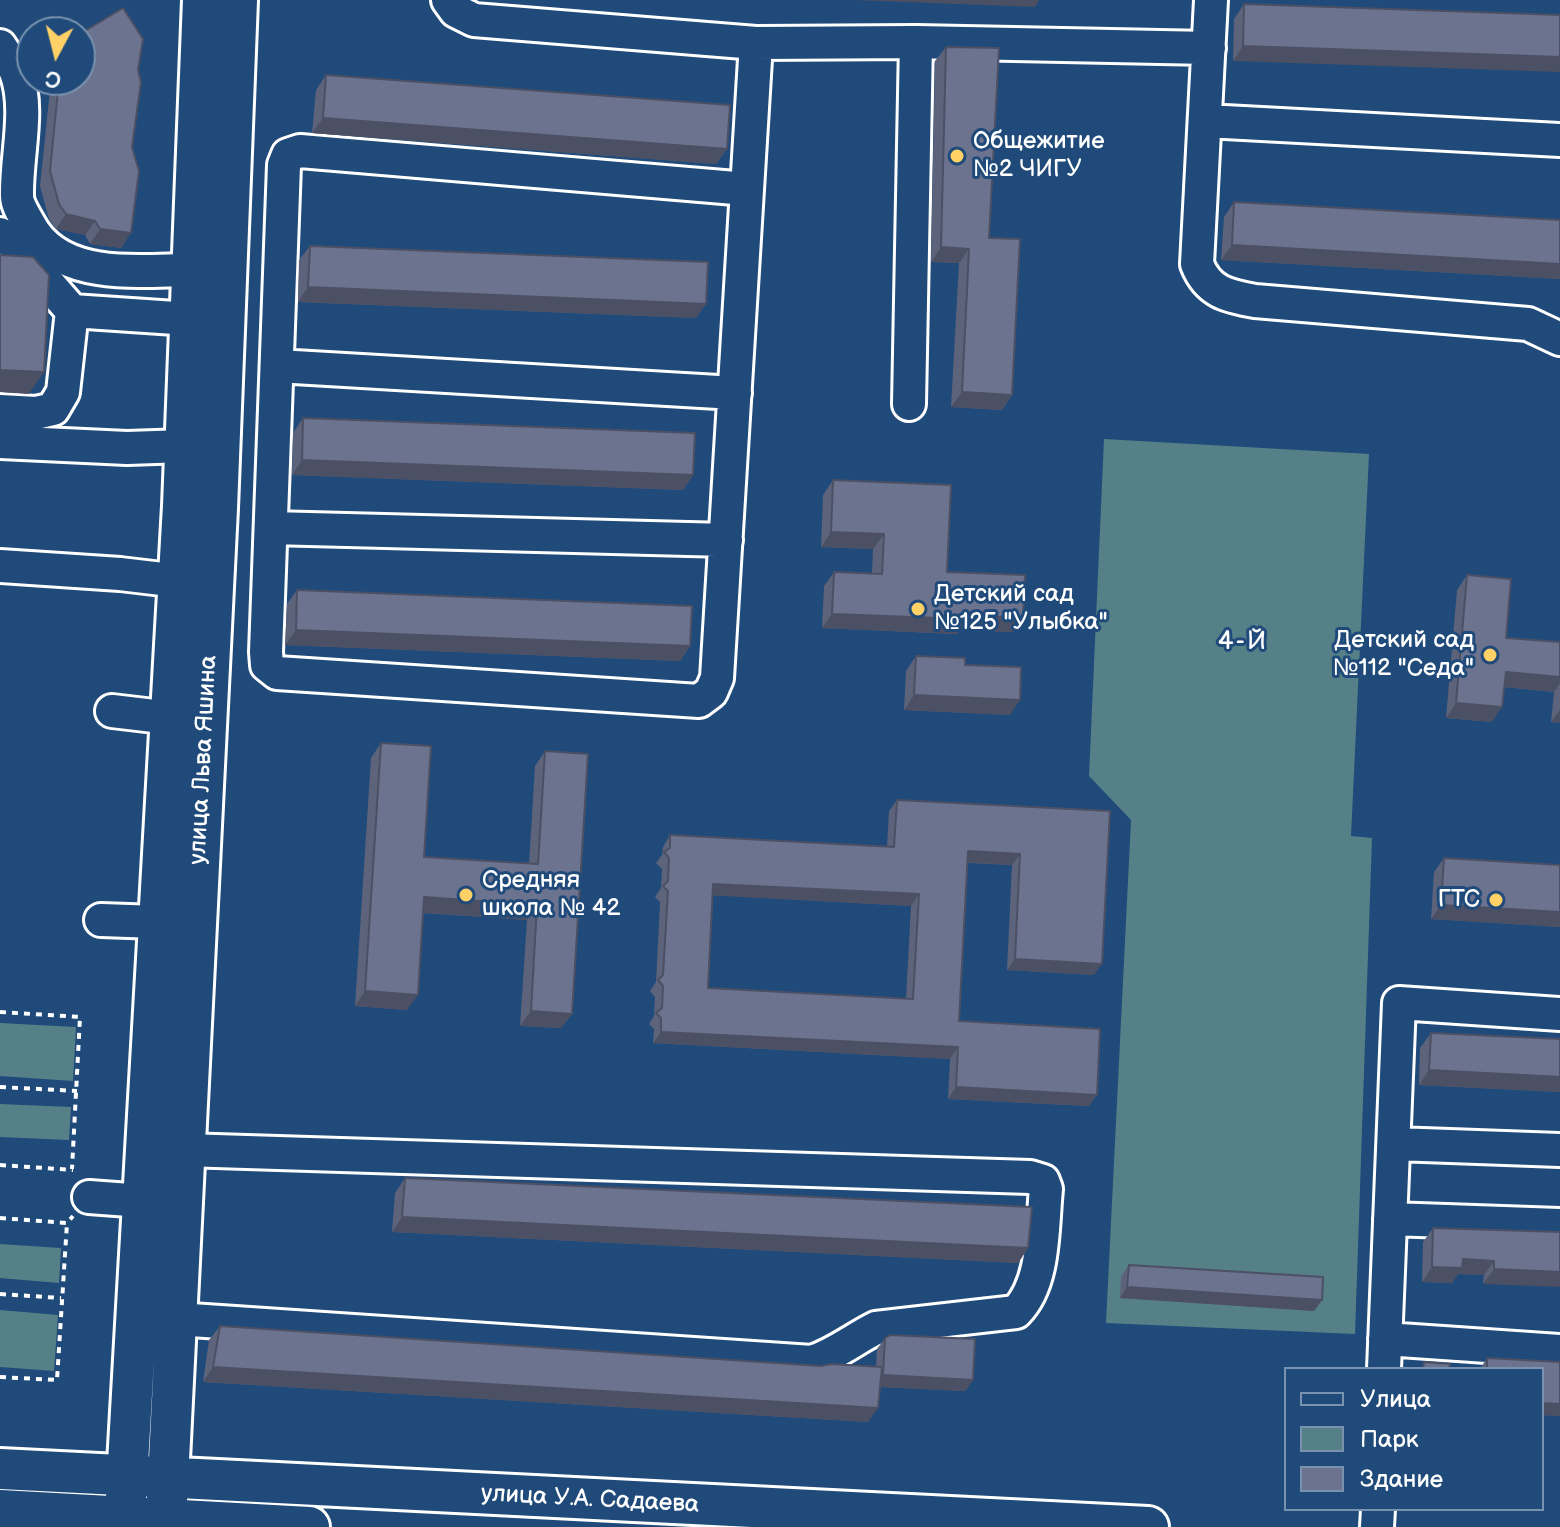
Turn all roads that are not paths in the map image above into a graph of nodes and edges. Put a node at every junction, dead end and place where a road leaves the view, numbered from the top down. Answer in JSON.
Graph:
{"nodes":[{"id":1,"x":203,"y":0,"type":"edge"},
{"id":2,"x":237,"y":0,"type":"edge"},
{"id":3,"x":448,"y":0,"type":"edge"},
{"id":4,"x":1211,"y":0,"type":"edge"},
{"id":5,"x":916,"y":42,"type":"junction"},
{"id":6,"x":756,"y":43,"type":"junction"},
{"id":7,"x":0,"y":46,"type":"edge"},
{"id":8,"x":1209,"y":48,"type":"junction"},
{"id":9,"x":1206,"y":121,"type":"junction"},
{"id":10,"x":1560,"y":140,"type":"edge"},
{"id":11,"x":747,"y":189,"type":"junction"},
{"id":12,"x":8,"y":196,"type":"edge"},
{"id":13,"x":0,"y":234,"type":"edge"},
{"id":14,"x":209,"y":270,"type":"junction"},
{"id":15,"x":72,"y":311,"type":"junction"},
{"id":16,"x":190,"y":319,"type":"junction"},
{"id":17,"x":1560,"y":339,"type":"edge"},
{"id":18,"x":277,"y":366,"type":"junction"},
{"id":19,"x":735,"y":393,"type":"junction"},
{"id":20,"x":909,"y":404,"type":"dead end"},
{"id":21,"x":0,"y":411,"type":"edge"},
{"id":22,"x":0,"y":442,"type":"edge"},
{"id":23,"x":185,"y":446,"type":"junction"},
{"id":24,"x":271,"y":528,"type":"junction"},
{"id":25,"x":726,"y":540,"type":"junction"},
{"id":26,"x":0,"y":566,"type":"edge"},
{"id":27,"x":179,"y":581,"type":"junction"},
{"id":28,"x":112,"y":711,"type":"dead end"},
{"id":29,"x":171,"y":718,"type":"junction"},
{"id":30,"x":101,"y":920,"type":"dead end"},
{"id":31,"x":157,"y":922,"type":"junction"},
{"id":32,"x":1560,"y":1014,"type":"edge"},
{"id":33,"x":1395,"y":1144,"type":"junction"},
{"id":34,"x":184,"y":1150,"type":"junction"},
{"id":35,"x":1560,"y":1150,"type":"edge"},
{"id":36,"x":89,"y":1197,"type":"road end"},
{"id":37,"x":143,"y":1201,"type":"junction"},
{"id":38,"x":1390,"y":1219,"type":"junction"},
{"id":39,"x":1560,"y":1225,"type":"edge"},
{"id":40,"x":176,"y":1319,"type":"junction"},
{"id":41,"x":1560,"y":1351,"type":"edge"},
{"id":42,"x":1384,"y":1354,"type":"edge"},
{"id":43,"x":0,"y":1469,"type":"edge"},
{"id":44,"x":128,"y":1476,"type":"junction"},
{"id":45,"x":168,"y":1478,"type":"junction"},
{"id":46,"x":0,"y":1510,"type":"edge"},
{"id":47,"x":125,"y":1516,"type":"junction"},
{"id":48,"x":166,"y":1519,"type":"junction"},
{"id":49,"x":266,"y":1526,"type":"edge"},
{"id":50,"x":309,"y":1527,"type":"edge"},
{"id":51,"x":1148,"y":1527,"type":"edge"}],
"edges":[{"from":1,"to":14,"type":"main road","name":"улица Льва Яшина"},
{"from":2,"to":14,"type":"main road","name":"улица Льва Яшина"},
{"from":3,"to":6,"type":"street"},
{"from":4,"to":8,"type":"street"},
{"from":5,"to":6,"type":"street"},
{"from":5,"to":8,"type":"street"},
{"from":5,"to":20,"type":"street"},
{"from":6,"to":11,"type":"street"},
{"from":7,"to":12,"type":"street"},
{"from":8,"to":9,"type":"street"},
{"from":9,"to":10,"type":"street"},
{"from":9,"to":17,"type":"street"},
{"from":11,"to":18,"type":"street"},
{"from":11,"to":19,"type":"street"},
{"from":12,"to":14,"type":"street"},
{"from":13,"to":15,"type":"street"},
{"from":14,"to":16,"type":"main road","name":"улица Льва Яшина"},
{"from":14,"to":34,"type":"main road","name":"улица Льва Яшина"},
{"from":15,"to":16,"type":"street"},
{"from":15,"to":21,"type":"street"},
{"from":16,"to":23,"type":"main road","name":"улица Льва Яшина"},
{"from":18,"to":19,"type":"street"},
{"from":18,"to":24,"type":"street"},
{"from":19,"to":25,"type":"street"},
{"from":22,"to":23,"type":"street"},
{"from":23,"to":27,"type":"main road","name":"улица Льва Яшина"},
{"from":24,"to":25,"type":"street"},
{"from":24,"to":25,"type":"street"},
{"from":26,"to":27,"type":"street"},
{"from":27,"to":29,"type":"main road","name":"улица Льва Яшина"},
{"from":28,"to":29,"type":"street"},
{"from":29,"to":31,"type":"main road","name":"улица Льва Яшина"},
{"from":30,"to":31,"type":"street"},
{"from":31,"to":37,"type":"main road","name":"улица Льва Яшина"},
{"from":32,"to":33,"type":"street"},
{"from":33,"to":35,"type":"street"},
{"from":33,"to":38,"type":"street"},
{"from":34,"to":40,"type":"main road","name":"улица Льва Яшина"},
{"from":34,"to":40,"type":"street"},
{"from":36,"to":37,"type":"street"},
{"from":37,"to":44,"type":"main road","name":"улица Льва Яшина"},
{"from":38,"to":39,"type":"street"},
{"from":38,"to":42,"type":"street"},
{"from":40,"to":45,"type":"main road","name":"улица Льва Яшина"},
{"from":41,"to":42,"type":"street"},
{"from":43,"to":44,"type":"main road","name":"улица У.А. Садаева"},
{"from":44,"to":45,"type":"main road","name":"улица У.А. Садаева"},
{"from":44,"to":47,"type":"main road","name":"улица Льва Яшина"},
{"from":45,"to":48,"type":"main road","name":"улица Льва Яшина"},
{"from":45,"to":51,"type":"main road","name":"улица У.А. Садаева"},
{"from":46,"to":47,"type":"main road"},
{"from":47,"to":48,"type":"main road"},
{"from":48,"to":49,"type":"main road"},
{"from":49,"to":50,"type":"main road"}]}
